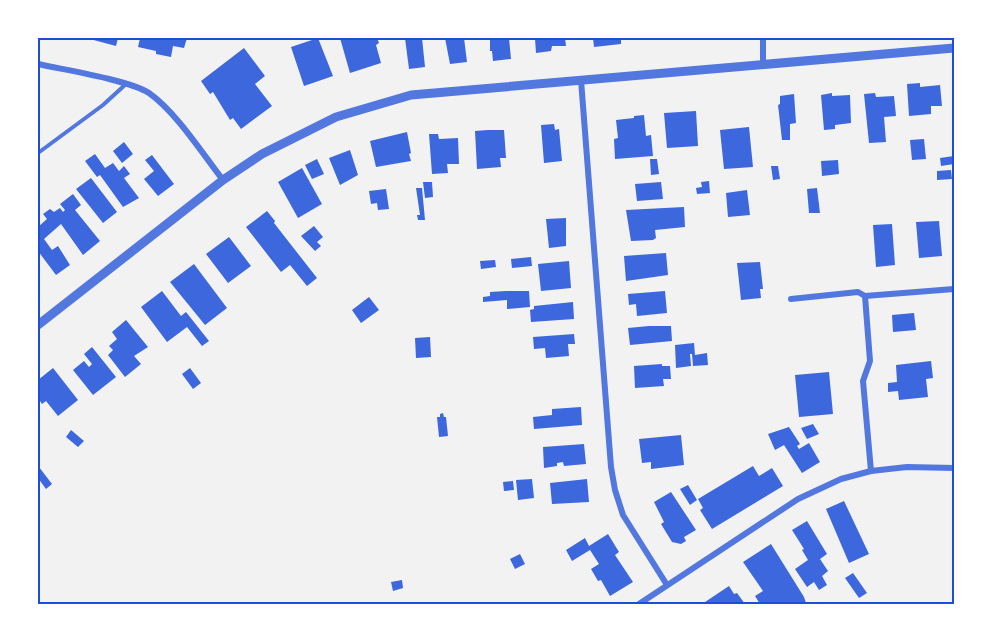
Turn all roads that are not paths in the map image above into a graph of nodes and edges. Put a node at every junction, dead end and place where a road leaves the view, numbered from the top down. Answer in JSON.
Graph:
{"nodes":[{"id":1,"x":763,"y":38,"type":"edge"},
{"id":2,"x":954,"y":48,"type":"edge"},
{"id":3,"x":763,"y":63,"type":"junction"},
{"id":4,"x":38,"y":64,"type":"edge"},
{"id":5,"x":581,"y":80,"type":"junction"},
{"id":6,"x":126,"y":84,"type":"junction"},
{"id":7,"x":38,"y":153,"type":"edge"},
{"id":8,"x":223,"y":180,"type":"junction"},
{"id":9,"x":954,"y":289,"type":"edge"},
{"id":10,"x":865,"y":296,"type":"junction"},
{"id":11,"x":791,"y":299,"type":"dead end"},
{"id":12,"x":38,"y":325,"type":"edge"},
{"id":13,"x":954,"y":468,"type":"edge"},
{"id":14,"x":871,"y":471,"type":"junction"},
{"id":15,"x":667,"y":585,"type":"junction"},
{"id":16,"x":639,"y":604,"type":"edge"}],
"edges":[{"from":1,"to":3,"type":"street"},
{"from":2,"to":3,"type":"street"},
{"from":3,"to":5,"type":"street"},
{"from":4,"to":6,"type":"street"},
{"from":5,"to":8,"type":"street"},
{"from":5,"to":15,"type":"street"},
{"from":6,"to":7,"type":"lane"},
{"from":6,"to":8,"type":"street"},
{"from":8,"to":12,"type":"street"},
{"from":9,"to":10,"type":"street"},
{"from":10,"to":11,"type":"street"},
{"from":10,"to":14,"type":"street"},
{"from":13,"to":14,"type":"street"},
{"from":14,"to":15,"type":"street"},
{"from":15,"to":16,"type":"street"}]}
